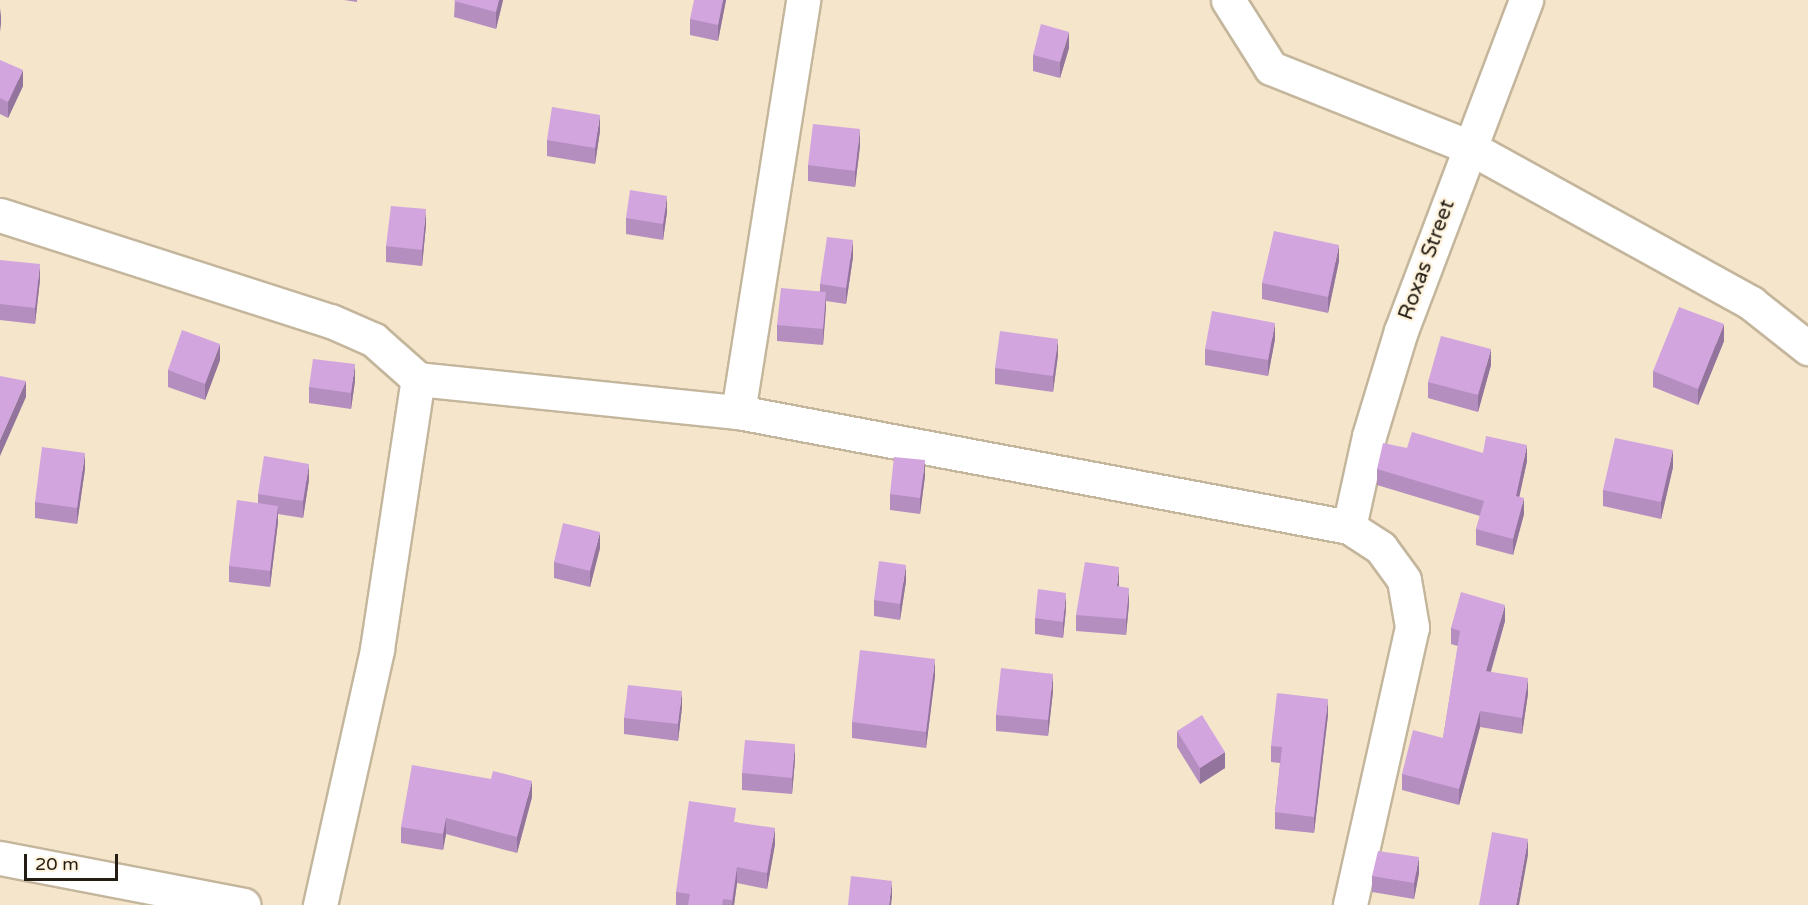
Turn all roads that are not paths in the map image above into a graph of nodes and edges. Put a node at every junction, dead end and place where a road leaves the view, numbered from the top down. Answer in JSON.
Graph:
{"nodes":[{"id":1,"x":803,"y":0,"type":"edge"},
{"id":2,"x":1228,"y":0,"type":"edge"},
{"id":3,"x":1526,"y":0,"type":"edge"},
{"id":4,"x":1467,"y":146,"type":"junction"},
{"id":5,"x":0,"y":215,"type":"edge"},
{"id":6,"x":1808,"y":348,"type":"edge"},
{"id":7,"x":418,"y":379,"type":"junction"},
{"id":8,"x":738,"y":412,"type":"junction"},
{"id":9,"x":1348,"y":527,"type":"junction"},
{"id":10,"x":0,"y":858,"type":"edge"},
{"id":11,"x":243,"y":905,"type":"edge"},
{"id":12,"x":320,"y":905,"type":"edge"},
{"id":13,"x":1350,"y":905,"type":"edge"}],
"edges":[{"from":1,"to":8,"type":"street"},
{"from":2,"to":4,"type":"street"},
{"from":3,"to":4,"type":"street","name":"Roxas Street"},
{"from":4,"to":6,"type":"street"},
{"from":4,"to":9,"type":"street","name":"Roxas Street"},
{"from":5,"to":7,"type":"street"},
{"from":7,"to":8,"type":"street"},
{"from":7,"to":12,"type":"street"},
{"from":8,"to":9,"type":"street"},
{"from":9,"to":13,"type":"street"},
{"from":10,"to":11,"type":"street"}]}
